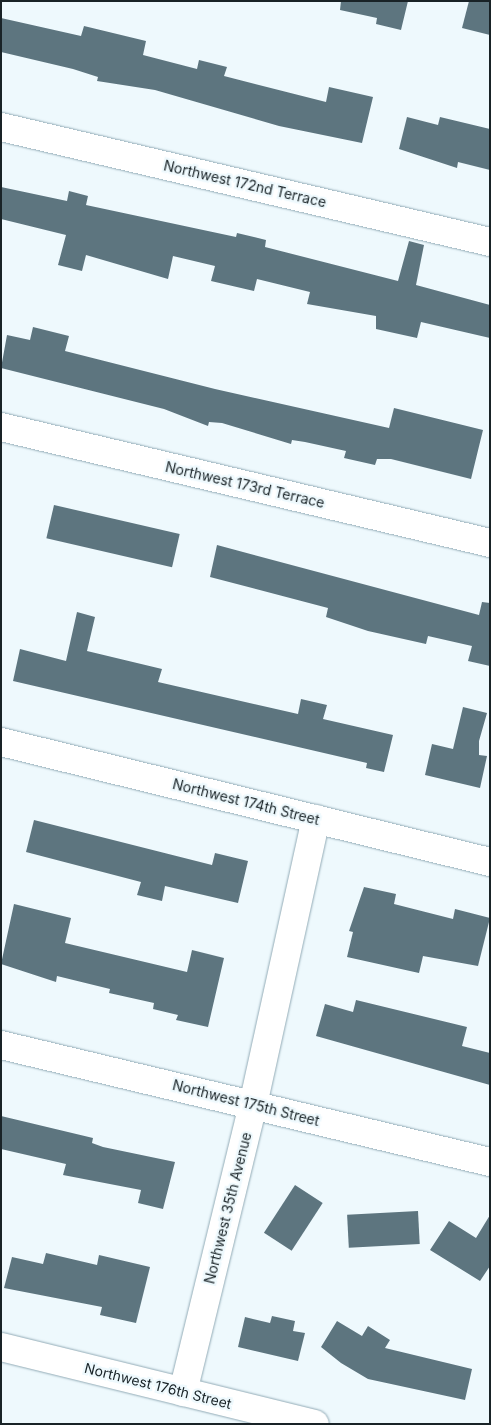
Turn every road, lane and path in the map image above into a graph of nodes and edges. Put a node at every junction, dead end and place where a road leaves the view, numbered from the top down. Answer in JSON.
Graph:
{"nodes":[{"id":1,"x":1,"y":127,"type":"edge"},
{"id":2,"x":490,"y":242,"type":"edge"},
{"id":3,"x":1,"y":426,"type":"edge"},
{"id":4,"x":490,"y":543,"type":"edge"},
{"id":5,"x":1,"y":742,"type":"edge"},
{"id":6,"x":316,"y":819,"type":"junction"},
{"id":7,"x":490,"y":862,"type":"edge"},
{"id":8,"x":1,"y":1045,"type":"edge"},
{"id":9,"x":253,"y":1105,"type":"junction"},
{"id":10,"x":490,"y":1162,"type":"edge"},
{"id":11,"x":1,"y":1348,"type":"edge"},
{"id":12,"x":183,"y":1392,"type":"junction"},
{"id":13,"x":315,"y":1424,"type":"edge"}],
"edges":[{"from":1,"to":2,"type":"street","name":"Northwest 172nd Terrace"},
{"from":3,"to":4,"type":"street","name":"Northwest 173rd Terrace"},
{"from":5,"to":6,"type":"street","name":"Northwest 174th Street"},
{"from":6,"to":7,"type":"street","name":"Northwest 174th Street"},
{"from":6,"to":9,"type":"street","name":"Northwest 35th Avenue"},
{"from":8,"to":9,"type":"street","name":"Northwest 175th Street"},
{"from":9,"to":10,"type":"street","name":"Northwest 175th Street"},
{"from":9,"to":12,"type":"street","name":"Northwest 35th Avenue"},
{"from":11,"to":12,"type":"street","name":"Northwest 176th Street"},
{"from":12,"to":13,"type":"street","name":"Northwest 176th Street"}]}
